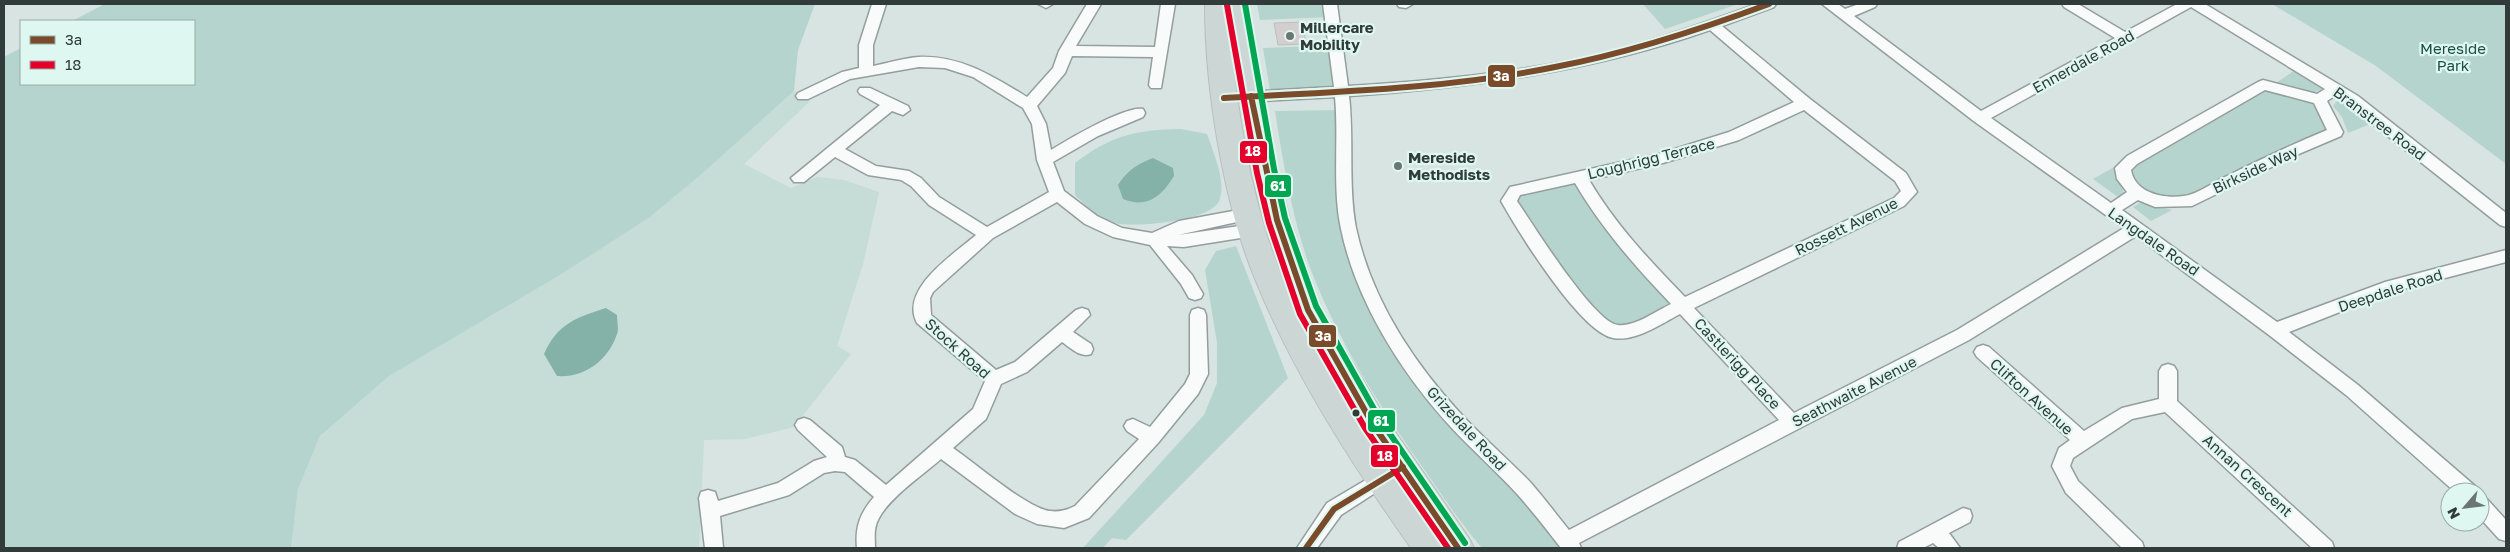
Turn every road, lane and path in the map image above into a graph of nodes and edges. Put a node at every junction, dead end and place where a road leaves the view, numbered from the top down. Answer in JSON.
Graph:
{"nodes":[{"id":1,"x":879,"y":4,"type":"edge"},
{"id":2,"x":1094,"y":4,"type":"edge"},
{"id":3,"x":1168,"y":4,"type":"edge"},
{"id":4,"x":1216,"y":4,"type":"edge"},
{"id":5,"x":1236,"y":4,"type":"edge"},
{"id":6,"x":1330,"y":4,"type":"edge"},
{"id":7,"x":1769,"y":4,"type":"edge"},
{"id":8,"x":1829,"y":4,"type":"edge"},
{"id":9,"x":2069,"y":4,"type":"edge"},
{"id":10,"x":2187,"y":4,"type":"edge"},
{"id":11,"x":2196,"y":4,"type":"edge"},
{"id":12,"x":1863,"y":5,"type":"edge"},
{"id":13,"x":1844,"y":15,"type":"junction"},
{"id":14,"x":1712,"y":25,"type":"junction"},
{"id":15,"x":2125,"y":38,"type":"junction"},
{"id":16,"x":1066,"y":51,"type":"junction"},
{"id":17,"x":1160,"y":52,"type":"junction"},
{"id":18,"x":866,"y":71,"type":"junction"},
{"id":19,"x":1156,"y":85,"type":"dead end"},
{"id":20,"x":2336,"y":89,"type":"junction"},
{"id":21,"x":865,"y":91,"type":"dead end"},
{"id":22,"x":1342,"y":93,"type":"junction"},
{"id":23,"x":803,"y":96,"type":"dead end"},
{"id":24,"x":1238,"y":97,"type":"junction"},
{"id":25,"x":2319,"y":99,"type":"junction"},
{"id":26,"x":1805,"y":103,"type":"junction"},
{"id":27,"x":1029,"y":105,"type":"junction"},
{"id":28,"x":1138,"y":113,"type":"dead end"},
{"id":29,"x":1980,"y":118,"type":"junction"},
{"id":30,"x":834,"y":150,"type":"junction"},
{"id":31,"x":1045,"y":160,"type":"junction"},
{"id":32,"x":1579,"y":176,"type":"junction"},
{"id":33,"x":799,"y":178,"type":"dead end"},
{"id":34,"x":2137,"y":193,"type":"junction"},
{"id":35,"x":1058,"y":194,"type":"junction"},
{"id":36,"x":2110,"y":211,"type":"junction"},
{"id":37,"x":2506,"y":220,"type":"edge"},
{"id":38,"x":1264,"y":221,"type":"junction"},
{"id":39,"x":2135,"y":229,"type":"junction"},
{"id":40,"x":987,"y":234,"type":"junction"},
{"id":41,"x":1155,"y":239,"type":"junction"},
{"id":42,"x":2506,"y":256,"type":"edge"},
{"id":43,"x":1195,"y":294,"type":"dead end"},
{"id":44,"x":1683,"y":305,"type":"junction"},
{"id":45,"x":1082,"y":315,"type":"dead end"},
{"id":46,"x":1198,"y":315,"type":"dead end"},
{"id":47,"x":2275,"y":330,"type":"junction"},
{"id":48,"x":1062,"y":333,"type":"junction"},
{"id":49,"x":1086,"y":349,"type":"dead end"},
{"id":50,"x":1984,"y":352,"type":"dead end"},
{"id":51,"x":2168,"y":370,"type":"dead end"},
{"id":52,"x":994,"y":379,"type":"junction"},
{"id":53,"x":2168,"y":404,"type":"junction"},
{"id":54,"x":1792,"y":422,"type":"junction"},
{"id":55,"x":804,"y":425,"type":"dead end"},
{"id":56,"x":1133,"y":426,"type":"dead end"},
{"id":57,"x":1152,"y":438,"type":"junction"},
{"id":58,"x":2083,"y":441,"type":"junction"},
{"id":59,"x":941,"y":449,"type":"junction"},
{"id":60,"x":835,"y":463,"type":"junction"},
{"id":61,"x":1391,"y":473,"type":"junction"},
{"id":62,"x":2457,"y":482,"type":"edge"},
{"id":63,"x":886,"y":496,"type":"junction"},
{"id":64,"x":1963,"y":516,"type":"dead end"},
{"id":65,"x":2490,"y":516,"type":"edge"},
{"id":66,"x":1935,"y":532,"type":"junction"},
{"id":67,"x":2506,"y":533,"type":"edge"},
{"id":68,"x":1569,"y":545,"type":"edge"},
{"id":69,"x":714,"y":548,"type":"edge"},
{"id":70,"x":866,"y":548,"type":"edge"},
{"id":71,"x":1306,"y":548,"type":"edge"},
{"id":72,"x":1429,"y":548,"type":"edge"},
{"id":73,"x":1458,"y":548,"type":"edge"},
{"id":74,"x":1906,"y":548,"type":"edge"},
{"id":75,"x":1951,"y":548,"type":"edge"},
{"id":76,"x":2135,"y":548,"type":"edge"},
{"id":77,"x":2325,"y":548,"type":"edge"}],
"edges":[{"from":1,"to":18,"type":"street"},
{"from":2,"to":16,"type":"street"},
{"from":3,"to":17,"type":"street"},
{"from":4,"to":24,"type":"highway"},
{"from":5,"to":24,"type":"highway"},
{"from":6,"to":22,"type":"street","name":"Grizedale Road"},
{"from":7,"to":14,"type":"street"},
{"from":8,"to":13,"type":"street","name":"Langdale Road"},
{"from":9,"to":15,"type":"street"},
{"from":10,"to":15,"type":"street","name":"Ennerdale Road"},
{"from":11,"to":20,"type":"street","name":"Branstree Road"},
{"from":12,"to":13,"type":"street"},
{"from":13,"to":29,"type":"street","name":"Langdale Road"},
{"from":14,"to":22,"type":"street"},
{"from":14,"to":26,"type":"street","name":"Rossett Avenue"},
{"from":15,"to":29,"type":"street","name":"Ennerdale Road"},
{"from":16,"to":17,"type":"street"},
{"from":16,"to":27,"type":"street"},
{"from":17,"to":19,"type":"street"},
{"from":18,"to":23,"type":"street"},
{"from":18,"to":27,"type":"street"},
{"from":20,"to":25,"type":"street"},
{"from":20,"to":37,"type":"street","name":"Branstree Road"},
{"from":21,"to":30,"type":"street"},
{"from":22,"to":24,"type":"street"},
{"from":22,"to":68,"type":"street","name":"Grizedale Road"},
{"from":24,"to":38,"type":"highway"},
{"from":25,"to":34,"type":"street"},
{"from":25,"to":34,"type":"street","name":"Birkside Way"},
{"from":26,"to":32,"type":"street","name":"Loughrigg Terrace"},
{"from":26,"to":44,"type":"street","name":"Rossett Avenue"},
{"from":27,"to":31,"type":"street"},
{"from":28,"to":31,"type":"street"},
{"from":29,"to":36,"type":"street","name":"Langdale Road"},
{"from":30,"to":33,"type":"street"},
{"from":30,"to":40,"type":"street"},
{"from":31,"to":35,"type":"street"},
{"from":32,"to":44,"type":"street","name":"Castlerigg Place"},
{"from":32,"to":44,"type":"street","name":"Castlerigg Place"},
{"from":34,"to":36,"type":"street"},
{"from":35,"to":40,"type":"street","name":"Stock Road"},
{"from":35,"to":41,"type":"street"},
{"from":36,"to":39,"type":"street","name":"Langdale Road"},
{"from":38,"to":41,"type":"street"},
{"from":38,"to":61,"type":"highway"},
{"from":39,"to":47,"type":"street","name":"Langdale Road"},
{"from":39,"to":54,"type":"street","name":"Seathwaite Avenue"},
{"from":40,"to":52,"type":"street","name":"Stock Road"},
{"from":41,"to":43,"type":"street"},
{"from":42,"to":47,"type":"street","name":"Deepdale Road"},
{"from":44,"to":54,"type":"street","name":"Castlerigg Place"},
{"from":45,"to":48,"type":"street"},
{"from":46,"to":57,"type":"street"},
{"from":47,"to":62,"type":"street","name":"Langdale Road"},
{"from":48,"to":49,"type":"street"},
{"from":48,"to":52,"type":"street"},
{"from":50,"to":58,"type":"street","name":"Clifton Avenue"},
{"from":51,"to":53,"type":"street"},
{"from":52,"to":59,"type":"street","name":"Stock Road"},
{"from":53,"to":58,"type":"street"},
{"from":53,"to":77,"type":"street","name":"Annan Crescent"},
{"from":54,"to":68,"type":"street","name":"Seathwaite Avenue"},
{"from":55,"to":60,"type":"street"},
{"from":56,"to":57,"type":"street"},
{"from":57,"to":59,"type":"street"},
{"from":58,"to":76,"type":"street","name":"Clifton Avenue"},
{"from":59,"to":63,"type":"street","name":"Stock Road"},
{"from":60,"to":63,"type":"street"},
{"from":60,"to":69,"type":"street"},
{"from":61,"to":71,"type":"street"},
{"from":61,"to":72,"type":"highway"},
{"from":61,"to":73,"type":"highway"},
{"from":63,"to":70,"type":"street","name":"Stock Road"},
{"from":64,"to":66,"type":"street"},
{"from":65,"to":67,"type":"street"},
{"from":66,"to":74,"type":"street"},
{"from":66,"to":75,"type":"street"}]}
